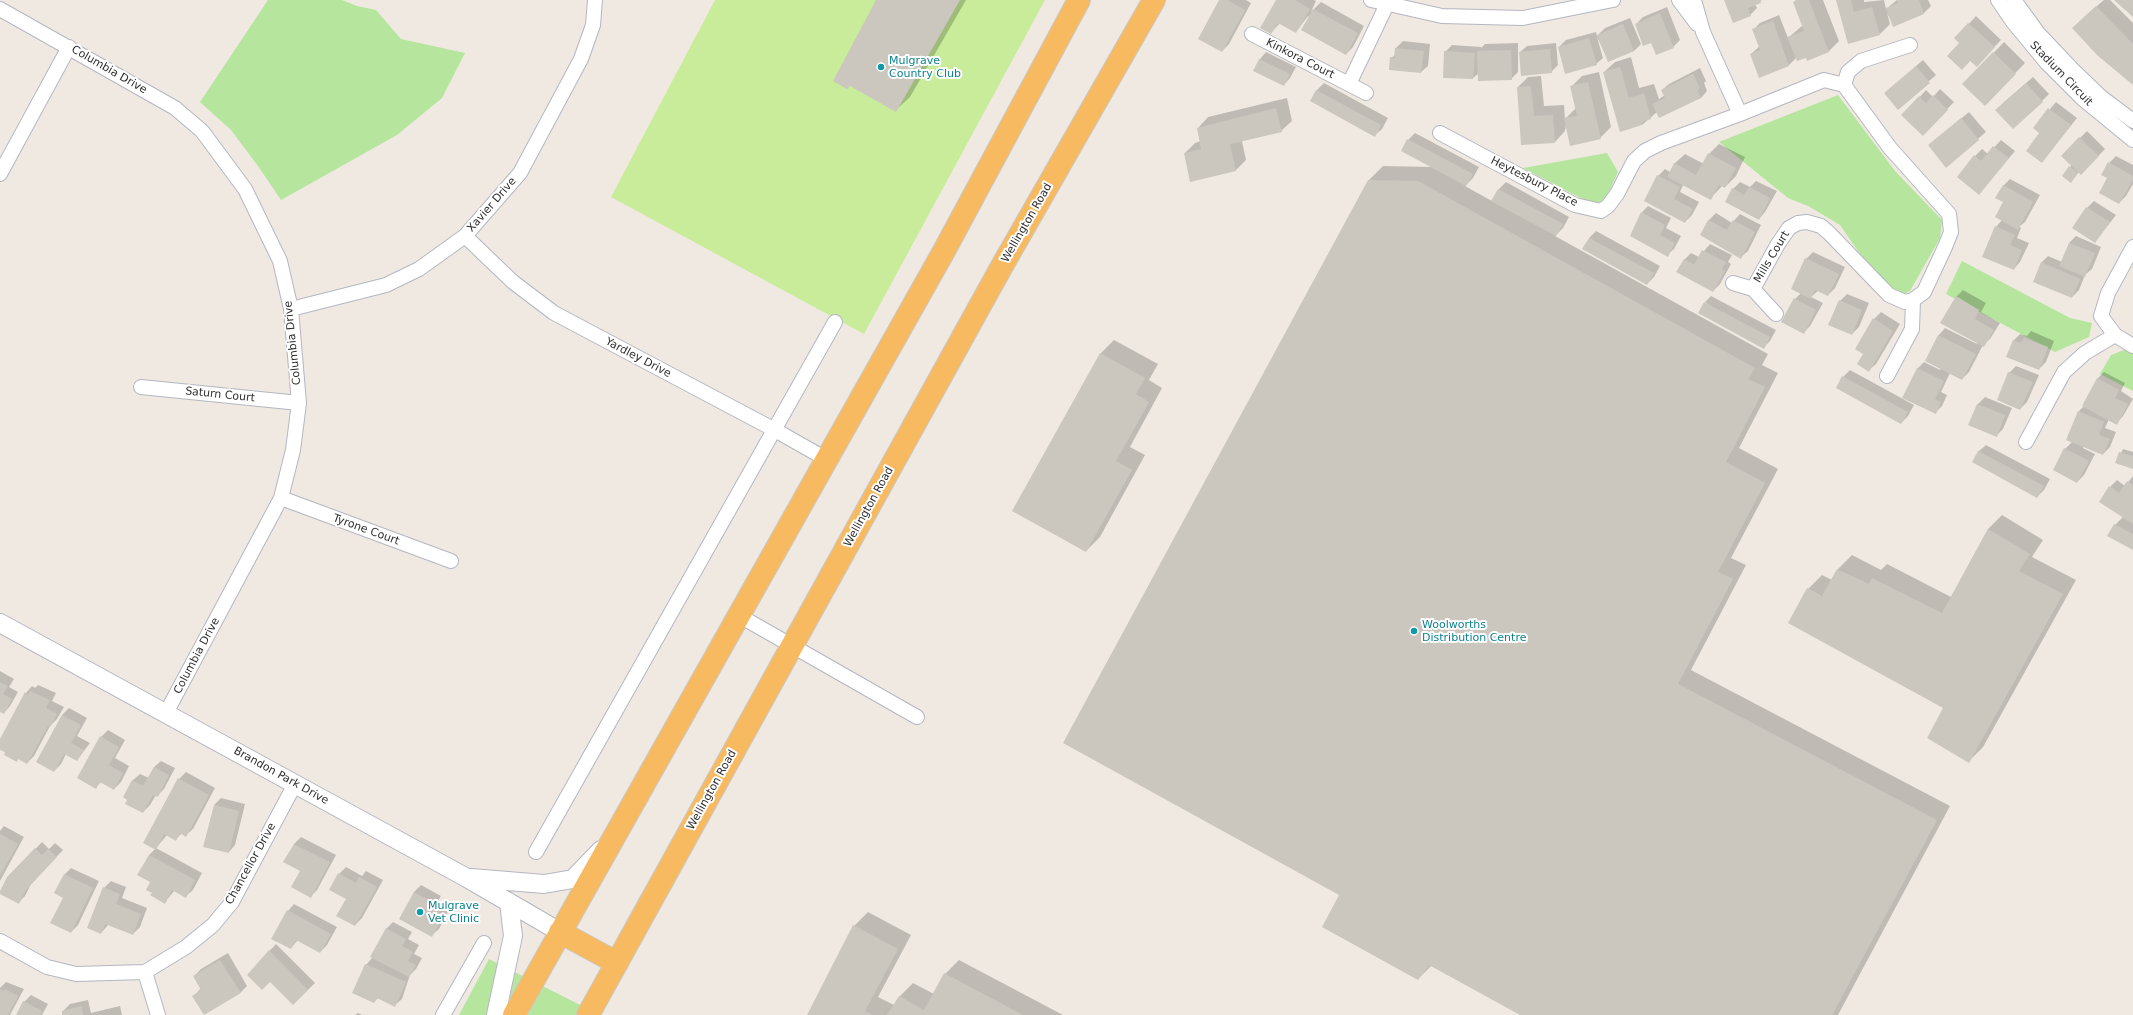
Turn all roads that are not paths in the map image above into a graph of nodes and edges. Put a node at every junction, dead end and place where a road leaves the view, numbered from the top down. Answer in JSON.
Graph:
{"nodes":[{"id":1,"x":595,"y":0,"type":"edge"},
{"id":2,"x":1079,"y":0,"type":"edge"},
{"id":3,"x":1154,"y":0,"type":"edge"},
{"id":4,"x":1371,"y":0,"type":"edge"},
{"id":5,"x":1613,"y":0,"type":"edge"},
{"id":6,"x":1679,"y":0,"type":"edge"},
{"id":7,"x":1694,"y":0,"type":"edge"},
{"id":8,"x":1998,"y":0,"type":"edge"},
{"id":9,"x":2014,"y":0,"type":"edge"},
{"id":10,"x":1389,"y":3,"type":"edge"},
{"id":11,"x":0,"y":9,"type":"edge"},
{"id":12,"x":1703,"y":32,"type":"junction"},
{"id":13,"x":1252,"y":34,"type":"dead end"},
{"id":14,"x":1910,"y":46,"type":"dead end"},
{"id":15,"x":69,"y":47,"type":"junction"},
{"id":16,"x":1349,"y":84,"type":"junction"},
{"id":17,"x":1844,"y":85,"type":"junction"},
{"id":18,"x":1366,"y":93,"type":"dead end"},
{"id":19,"x":1740,"y":114,"type":"junction"},
{"id":20,"x":2133,"y":121,"type":"edge"},
{"id":21,"x":1440,"y":133,"type":"dead end"},
{"id":22,"x":2133,"y":140,"type":"edge"},
{"id":23,"x":0,"y":174,"type":"edge"},
{"id":24,"x":464,"y":236,"type":"junction"},
{"id":25,"x":2133,"y":247,"type":"edge"},
{"id":26,"x":1733,"y":283,"type":"dead end"},
{"id":27,"x":1753,"y":289,"type":"junction"},
{"id":28,"x":1913,"y":300,"type":"junction"},
{"id":29,"x":291,"y":309,"type":"junction"},
{"id":30,"x":1776,"y":314,"type":"dead end"},
{"id":31,"x":835,"y":322,"type":"dead end"},
{"id":32,"x":2115,"y":335,"type":"junction"},
{"id":33,"x":2133,"y":346,"type":"edge"},
{"id":34,"x":1887,"y":376,"type":"dead end"},
{"id":35,"x":141,"y":387,"type":"dead end"},
{"id":36,"x":299,"y":404,"type":"junction"},
{"id":37,"x":775,"y":430,"type":"junction"},
{"id":38,"x":2026,"y":442,"type":"dead end"},
{"id":39,"x":826,"y":459,"type":"junction"},
{"id":40,"x":281,"y":498,"type":"junction"},
{"id":41,"x":451,"y":561,"type":"dead end"},
{"id":42,"x":738,"y":615,"type":"junction"},
{"id":43,"x":0,"y":623,"type":"edge"},
{"id":44,"x":793,"y":646,"type":"junction"},
{"id":45,"x":166,"y":713,"type":"junction"},
{"id":46,"x":917,"y":717,"type":"dead end"},
{"id":47,"x":295,"y":784,"type":"junction"},
{"id":48,"x":613,"y":838,"type":"junction"},
{"id":49,"x":536,"y":852,"type":"dead end"},
{"id":50,"x":467,"y":878,"type":"junction"},
{"id":51,"x":509,"y":902,"type":"junction"},
{"id":52,"x":560,"y":932,"type":"junction"},
{"id":53,"x":0,"y":941,"type":"edge"},
{"id":54,"x":484,"y":943,"type":"dead end"},
{"id":55,"x":616,"y":963,"type":"junction"},
{"id":56,"x":145,"y":972,"type":"junction"},
{"id":57,"x":158,"y":1015,"type":"edge"},
{"id":58,"x":443,"y":1015,"type":"edge"},
{"id":59,"x":496,"y":1015,"type":"edge"},
{"id":60,"x":514,"y":1015,"type":"edge"},
{"id":61,"x":588,"y":1015,"type":"edge"}],
"edges":[{"from":1,"to":24,"type":"street","name":"Xavier Drive"},
{"from":2,"to":39,"type":"highway"},
{"from":3,"to":44,"type":"highway","name":"Wellington Road"},
{"from":4,"to":10,"type":"street"},
{"from":5,"to":10,"type":"street"},
{"from":6,"to":12,"type":"street"},
{"from":7,"to":12,"type":"street"},
{"from":8,"to":22,"type":"street","name":"Stadium Circuit"},
{"from":9,"to":20,"type":"street","name":"Stadium Circuit"},
{"from":10,"to":16,"type":"street"},
{"from":11,"to":15,"type":"street","name":"Columbia Drive"},
{"from":12,"to":19,"type":"street"},
{"from":13,"to":16,"type":"street","name":"Kinkora Court"},
{"from":14,"to":17,"type":"street"},
{"from":15,"to":23,"type":"street"},
{"from":15,"to":29,"type":"street","name":"Columbia Drive"},
{"from":16,"to":18,"type":"street","name":"Kinkora Court"},
{"from":17,"to":19,"type":"street"},
{"from":17,"to":28,"type":"street"},
{"from":19,"to":21,"type":"street","name":"Heytesbury Place"},
{"from":24,"to":29,"type":"street","name":"Xavier Drive"},
{"from":24,"to":37,"type":"street","name":"Yardley Drive"},
{"from":25,"to":32,"type":"street"},
{"from":26,"to":27,"type":"street","name":"Mills Court"},
{"from":27,"to":28,"type":"street","name":"Mills Court"},
{"from":27,"to":30,"type":"street","name":"Mills Court"},
{"from":28,"to":34,"type":"street"},
{"from":29,"to":36,"type":"street","name":"Columbia Drive"},
{"from":31,"to":37,"type":"street"},
{"from":32,"to":33,"type":"street"},
{"from":32,"to":38,"type":"street"},
{"from":35,"to":36,"type":"street","name":"Saturn Court"},
{"from":36,"to":40,"type":"street","name":"Columbia Drive"},
{"from":37,"to":39,"type":"street","name":"Yardley Drive"},
{"from":37,"to":49,"type":"street"},
{"from":39,"to":42,"type":"highway"},
{"from":40,"to":41,"type":"street","name":"Tyrone Court"},
{"from":40,"to":45,"type":"street","name":"Columbia Drive"},
{"from":42,"to":44,"type":"street"},
{"from":42,"to":48,"type":"highway"},
{"from":43,"to":45,"type":"street","name":"Brandon Park Drive"},
{"from":44,"to":46,"type":"street"},
{"from":44,"to":55,"type":"highway","name":"Wellington Road"},
{"from":45,"to":47,"type":"street","name":"Brandon Park Drive"},
{"from":47,"to":50,"type":"street","name":"Brandon Park Drive"},
{"from":47,"to":56,"type":"street","name":"Chancellor Drive"},
{"from":48,"to":50,"type":"street"},
{"from":48,"to":52,"type":"highway"},
{"from":50,"to":51,"type":"street","name":"Brandon Park Drive"},
{"from":51,"to":52,"type":"street","name":"Brandon Park Drive"},
{"from":51,"to":59,"type":"street"},
{"from":52,"to":55,"type":"highway"},
{"from":52,"to":60,"type":"highway"},
{"from":53,"to":56,"type":"street","name":"Chancellor Drive"},
{"from":54,"to":58,"type":"street"},
{"from":55,"to":61,"type":"highway","name":"Wellington Road"},
{"from":56,"to":57,"type":"street"}]}
